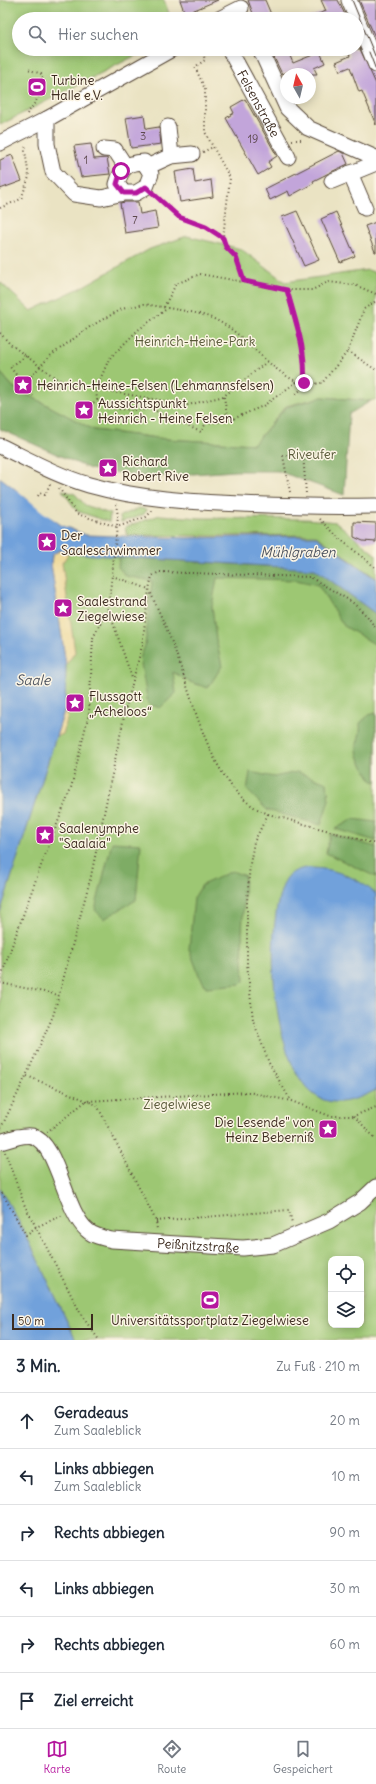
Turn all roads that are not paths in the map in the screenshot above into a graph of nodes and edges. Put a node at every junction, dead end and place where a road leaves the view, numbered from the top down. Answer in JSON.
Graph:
{"nodes":[{"id":1,"x":349,"y":0,"type":"edge"},
{"id":2,"x":354,"y":12,"type":"edge"},
{"id":3,"x":364,"y":36,"type":"edge"},
{"id":4,"x":160,"y":56,"type":"edge"},
{"id":5,"x":233,"y":56,"type":"edge"},
{"id":6,"x":263,"y":56,"type":"edge"},
{"id":7,"x":376,"y":65,"type":"edge"},
{"id":8,"x":47,"y":119,"type":"junction"},
{"id":9,"x":168,"y":127,"type":"dead end"},
{"id":10,"x":0,"y":143,"type":"edge"},
{"id":11,"x":104,"y":149,"type":"dead end"},
{"id":12,"x":200,"y":153,"type":"road end"},
{"id":13,"x":171,"y":156,"type":"junction"},
{"id":14,"x":288,"y":157,"type":"dead end"},
{"id":15,"x":376,"y":158,"type":"edge"},
{"id":16,"x":376,"y":162,"type":"edge"},
{"id":17,"x":126,"y":167,"type":"junction"},
{"id":18,"x":147,"y":167,"type":"junction"},
{"id":19,"x":350,"y":173,"type":"junction"},
{"id":20,"x":332,"y":181,"type":"dead end"},
{"id":21,"x":124,"y":193,"type":"junction"},
{"id":22,"x":365,"y":208,"type":"dead end"},
{"id":23,"x":0,"y":446,"type":"edge"},
{"id":24,"x":376,"y":506,"type":"edge"},
{"id":25,"x":2,"y":1144,"type":"edge"},
{"id":26,"x":376,"y":1187,"type":"edge"}],
"edges":[{"from":1,"to":2,"type":"street"},
{"from":3,"to":7,"type":"street"},
{"from":4,"to":8,"type":"street"},
{"from":5,"to":14,"type":"street","name":"Felsenstraße"},
{"from":6,"to":15,"type":"street","name":"Felsenstraße"},
{"from":8,"to":10,"type":"street"},
{"from":8,"to":21,"type":"street"},
{"from":9,"to":13,"type":"street"},
{"from":11,"to":17,"type":"street"},
{"from":12,"to":13,"type":"street"},
{"from":13,"to":18,"type":"street"},
{"from":16,"to":19,"type":"street"},
{"from":17,"to":18,"type":"street"},
{"from":17,"to":21,"type":"street"},
{"from":18,"to":21,"type":"street"},
{"from":19,"to":20,"type":"street"},
{"from":19,"to":22,"type":"street"},
{"from":23,"to":24,"type":"street"},
{"from":25,"to":26,"type":"street","name":"Peißnitzstraße","bridge":true}]}
